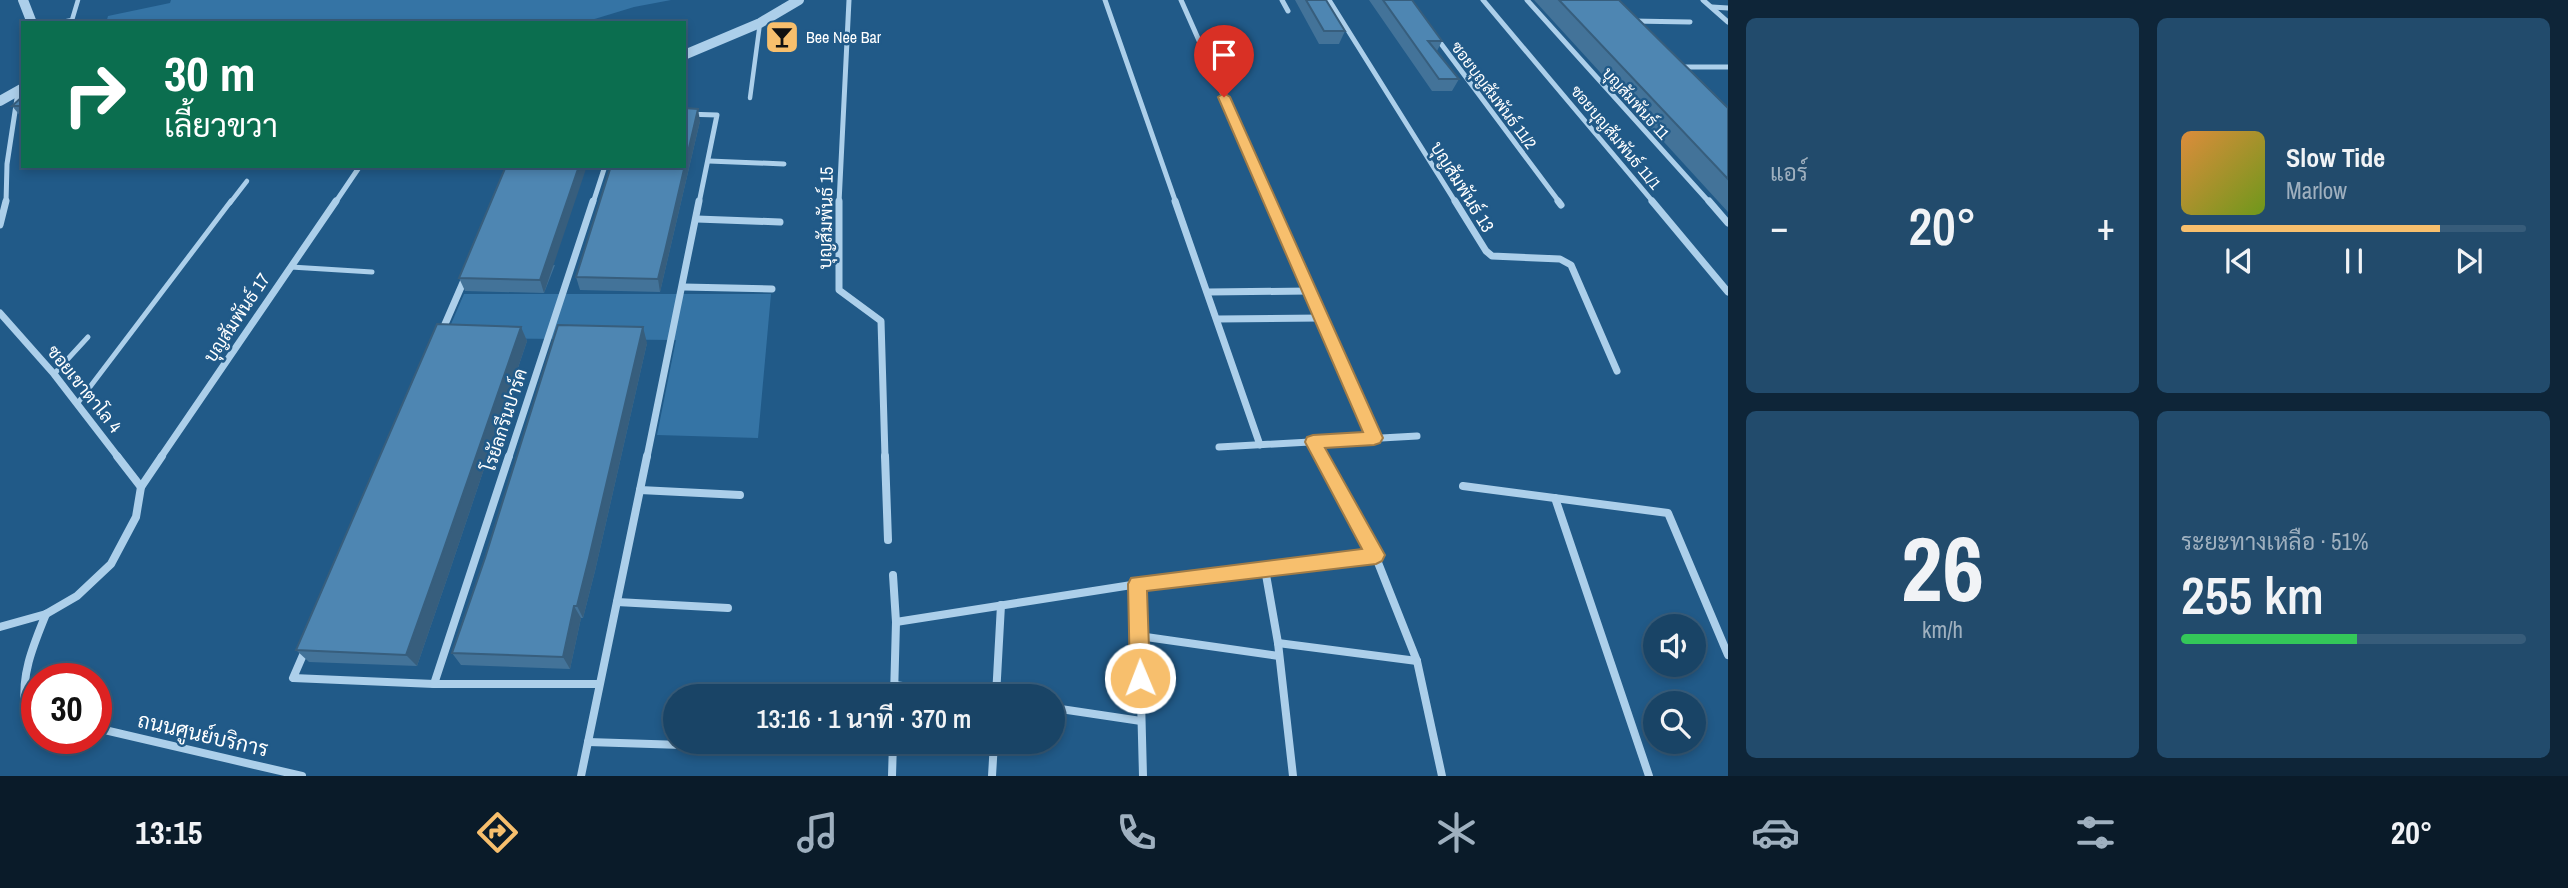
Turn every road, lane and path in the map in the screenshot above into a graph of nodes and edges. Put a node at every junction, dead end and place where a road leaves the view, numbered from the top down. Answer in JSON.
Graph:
{"nodes":[{"id":1,"x":23,"y":0,"type":"edge"},
{"id":2,"x":78,"y":0,"type":"edge"},
{"id":3,"x":799,"y":0,"type":"edge"},
{"id":4,"x":849,"y":0,"type":"edge"},
{"id":5,"x":1105,"y":0,"type":"edge"},
{"id":6,"x":1181,"y":0,"type":"edge"},
{"id":7,"x":1282,"y":0,"type":"edge"},
{"id":8,"x":1329,"y":0,"type":"edge"},
{"id":9,"x":1483,"y":0,"type":"edge"},
{"id":10,"x":1527,"y":0,"type":"edge"},
{"id":11,"x":1703,"y":0,"type":"edge"},
{"id":12,"x":1712,"y":7,"type":"junction"},
{"id":13,"x":1728,"y":8,"type":"edge"},
{"id":14,"x":1288,"y":11,"type":"dead end"},
{"id":15,"x":1625,"y":15,"type":"edge"},
{"id":16,"x":31,"y":21,"type":"edge"},
{"id":17,"x":67,"y":21,"type":"edge"},
{"id":18,"x":1630,"y":21,"type":"junction"},
{"id":19,"x":1690,"y":22,"type":"dead end"},
{"id":20,"x":1728,"y":22,"type":"edge"},
{"id":21,"x":760,"y":23,"type":"junction"},
{"id":22,"x":1640,"y":31,"type":"edge"},
{"id":23,"x":1432,"y":32,"type":"edge"},
{"id":24,"x":686,"y":54,"type":"edge"},
{"id":25,"x":1728,"y":67,"type":"edge"},
{"id":26,"x":1684,"y":76,"type":"edge"},
{"id":27,"x":20,"y":90,"type":"edge"},
{"id":28,"x":750,"y":98,"type":"dead end"},
{"id":29,"x":0,"y":100,"type":"edge"},
{"id":30,"x":686,"y":114,"type":"edge"},
{"id":31,"x":14,"y":129,"type":"junction"},
{"id":32,"x":21,"y":129,"type":"edge"},
{"id":33,"x":709,"y":161,"type":"junction"},
{"id":34,"x":784,"y":164,"type":"dead end"},
{"id":35,"x":359,"y":168,"type":"edge"},
{"id":36,"x":604,"y":168,"type":"edge"},
{"id":37,"x":247,"y":181,"type":"dead end"},
{"id":38,"x":1561,"y":205,"type":"dead end"},
{"id":39,"x":697,"y":219,"type":"junction"},
{"id":40,"x":780,"y":222,"type":"dead end"},
{"id":41,"x":1728,"y":223,"type":"edge"},
{"id":42,"x":0,"y":225,"type":"edge"},
{"id":43,"x":291,"y":267,"type":"junction"},
{"id":44,"x":468,"y":269,"type":"edge"},
{"id":45,"x":372,"y":272,"type":"dead end"},
{"id":46,"x":684,"y":287,"type":"junction"},
{"id":47,"x":772,"y":289,"type":"dead end"},
{"id":48,"x":1309,"y":291,"type":"junction"},
{"id":49,"x":1209,"y":292,"type":"junction"},
{"id":50,"x":1728,"y":292,"type":"edge"},
{"id":51,"x":0,"y":313,"type":"edge"},
{"id":52,"x":1321,"y":318,"type":"junction"},
{"id":53,"x":1218,"y":319,"type":"junction"},
{"id":54,"x":88,"y":337,"type":"dead end"},
{"id":55,"x":435,"y":345,"type":"edge"},
{"id":56,"x":1616,"y":371,"type":"dead end"},
{"id":57,"x":54,"y":374,"type":"junction"},
{"id":58,"x":77,"y":404,"type":"junction"},
{"id":59,"x":1418,"y":436,"type":"dead end"},
{"id":60,"x":1374,"y":438,"type":"junction"},
{"id":61,"x":1313,"y":442,"type":"junction"},
{"id":62,"x":1260,"y":445,"type":"junction"},
{"id":63,"x":1219,"y":447,"type":"dead end"},
{"id":64,"x":1463,"y":486,"type":"dead end"},
{"id":65,"x":141,"y":487,"type":"junction"},
{"id":66,"x":640,"y":490,"type":"junction"},
{"id":67,"x":740,"y":495,"type":"dead end"},
{"id":68,"x":1555,"y":498,"type":"junction"},
{"id":69,"x":888,"y":540,"type":"dead end"},
{"id":70,"x":1376,"y":555,"type":"junction"},
{"id":71,"x":1265,"y":569,"type":"junction"},
{"id":72,"x":893,"y":575,"type":"dead end"},
{"id":73,"x":1138,"y":584,"type":"junction"},
{"id":74,"x":617,"y":601,"type":"junction"},
{"id":75,"x":1001,"y":605,"type":"junction"},
{"id":76,"x":728,"y":608,"type":"dead end"},
{"id":77,"x":46,"y":614,"type":"junction"},
{"id":78,"x":896,"y":622,"type":"junction"},
{"id":79,"x":0,"y":627,"type":"edge"},
{"id":80,"x":1139,"y":636,"type":"junction"},
{"id":81,"x":309,"y":640,"type":"edge"},
{"id":82,"x":1278,"y":643,"type":"junction"},
{"id":83,"x":1728,"y":654,"type":"edge"},
{"id":84,"x":1279,"y":656,"type":"junction"},
{"id":85,"x":1417,"y":661,"type":"junction"},
{"id":86,"x":28,"y":663,"type":"edge"},
{"id":87,"x":434,"y":684,"type":"junction"},
{"id":88,"x":598,"y":684,"type":"junction"},
{"id":89,"x":895,"y":684,"type":"edge"},
{"id":90,"x":997,"y":684,"type":"edge"},
{"id":91,"x":1065,"y":710,"type":"edge"},
{"id":92,"x":1141,"y":721,"type":"junction"},
{"id":93,"x":112,"y":732,"type":"edge"},
{"id":94,"x":588,"y":742,"type":"junction"},
{"id":95,"x":663,"y":744,"type":"edge"},
{"id":96,"x":893,"y":754,"type":"edge"},
{"id":97,"x":993,"y":754,"type":"edge"},
{"id":98,"x":302,"y":776,"type":"edge"},
{"id":99,"x":581,"y":776,"type":"edge"},
{"id":100,"x":892,"y":776,"type":"edge"},
{"id":101,"x":992,"y":776,"type":"edge"},
{"id":102,"x":1143,"y":776,"type":"edge"},
{"id":103,"x":1293,"y":776,"type":"edge"},
{"id":104,"x":1443,"y":776,"type":"edge"},
{"id":105,"x":1649,"y":776,"type":"edge"}],
"edges":[{"from":1,"to":16,"type":"street"},
{"from":2,"to":17,"type":"lane"},
{"from":3,"to":21,"type":"street"},
{"from":4,"to":69,"type":"street","name":"บุญสัมพันธ์ 15"},
{"from":5,"to":49,"type":"street"},
{"from":6,"to":48,"type":"street"},
{"from":7,"to":14,"type":"street"},
{"from":8,"to":56,"type":"street","name":"บุญสัมพันธ์ 13"},
{"from":9,"to":50,"type":"street","name":"ซอยบุญสัมพันธ์ 11/1"},
{"from":10,"to":41,"type":"street","name":"บุญสัมพันธ์ 11"},
{"from":11,"to":12,"type":"street"},
{"from":12,"to":13,"type":"street"},
{"from":12,"to":20,"type":"street"},
{"from":15,"to":18,"type":"street"},
{"from":18,"to":19,"type":"street"},
{"from":18,"to":22,"type":"street"},
{"from":21,"to":24,"type":"street"},
{"from":21,"to":28,"type":"lane"},
{"from":23,"to":38,"type":"street","name":"ซอยบุญสัมพันธ์ 11/2"},
{"from":25,"to":26,"type":"street"},
{"from":27,"to":29,"type":"street"},
{"from":27,"to":31,"type":"street"},
{"from":30,"to":33,"type":"street"},
{"from":31,"to":32,"type":"street"},
{"from":31,"to":42,"type":"street"},
{"from":33,"to":34,"type":"street"},
{"from":33,"to":39,"type":"street"},
{"from":35,"to":43,"type":"street","name":"บุญสัมพันธ์ 17"},
{"from":36,"to":87,"type":"street","name":"โรยัลกรีนปาร์ค"},
{"from":37,"to":58,"type":"lane"},
{"from":39,"to":40,"type":"street"},
{"from":39,"to":46,"type":"street"},
{"from":43,"to":45,"type":"lane"},
{"from":43,"to":65,"type":"street","name":"บุญสัมพันธ์ 17"},
{"from":44,"to":55,"type":"street"},
{"from":46,"to":47,"type":"street"},
{"from":46,"to":66,"type":"street"},
{"from":48,"to":49,"type":"street"},
{"from":48,"to":52,"type":"street"},
{"from":49,"to":53,"type":"street"},
{"from":51,"to":57,"type":"street","name":"ซอยเขาตาโล 4"},
{"from":52,"to":53,"type":"street"},
{"from":52,"to":60,"type":"street"},
{"from":53,"to":62,"type":"street"},
{"from":54,"to":57,"type":"lane"},
{"from":57,"to":58,"type":"street","name":"ซอยเขาตาโล 4"},
{"from":58,"to":65,"type":"street","name":"ซอยเขาตาโล 4"},
{"from":59,"to":60,"type":"street"},
{"from":60,"to":61,"type":"street"},
{"from":61,"to":62,"type":"street"},
{"from":61,"to":70,"type":"street"},
{"from":62,"to":63,"type":"street"},
{"from":64,"to":68,"type":"street"},
{"from":65,"to":77,"type":"street"},
{"from":66,"to":67,"type":"street"},
{"from":66,"to":74,"type":"street"},
{"from":68,"to":83,"type":"street"},
{"from":68,"to":105,"type":"street"},
{"from":70,"to":71,"type":"street"},
{"from":70,"to":85,"type":"street"},
{"from":71,"to":73,"type":"street"},
{"from":71,"to":82,"type":"street"},
{"from":72,"to":78,"type":"street"},
{"from":73,"to":75,"type":"street"},
{"from":73,"to":80,"type":"street"},
{"from":74,"to":76,"type":"street"},
{"from":74,"to":88,"type":"street"},
{"from":75,"to":78,"type":"street"},
{"from":75,"to":90,"type":"street"},
{"from":77,"to":79,"type":"street"},
{"from":77,"to":86,"type":"street"},
{"from":78,"to":89,"type":"street"},
{"from":80,"to":84,"type":"street"},
{"from":80,"to":92,"type":"street"},
{"from":81,"to":87,"type":"street"},
{"from":82,"to":84,"type":"street"},
{"from":82,"to":85,"type":"street"},
{"from":84,"to":103,"type":"street"},
{"from":85,"to":104,"type":"street"},
{"from":87,"to":88,"type":"street"},
{"from":88,"to":94,"type":"street"},
{"from":91,"to":92,"type":"street"},
{"from":92,"to":102,"type":"street"},
{"from":93,"to":98,"type":"street","name":"ถนนศูนย์บริการ"},
{"from":94,"to":95,"type":"street"},
{"from":94,"to":99,"type":"street"},
{"from":96,"to":100,"type":"street"},
{"from":97,"to":101,"type":"street"}]}
